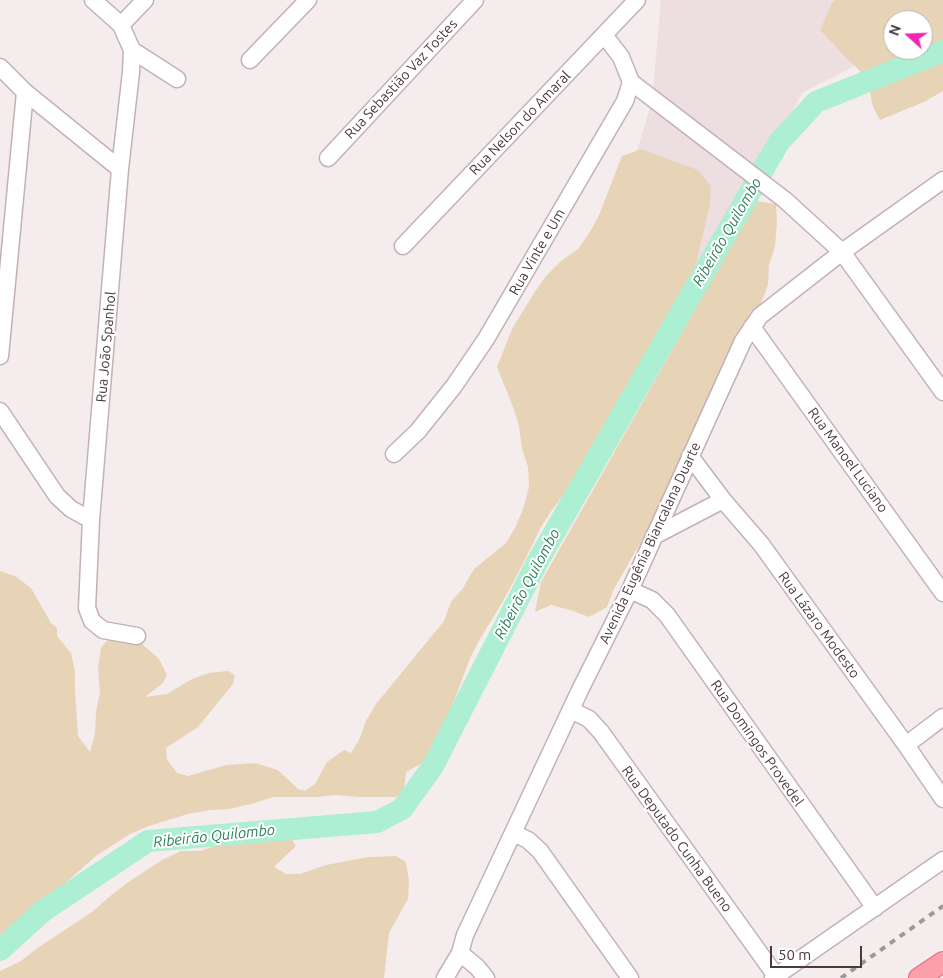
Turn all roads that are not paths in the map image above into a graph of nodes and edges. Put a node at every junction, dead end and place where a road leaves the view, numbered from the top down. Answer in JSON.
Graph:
{"nodes":[{"id":1,"x":93,"y":0,"type":"edge"},
{"id":2,"x":145,"y":0,"type":"edge"},
{"id":3,"x":308,"y":0,"type":"edge"},
{"id":4,"x":475,"y":0,"type":"edge"},
{"id":5,"x":637,"y":0,"type":"edge"},
{"id":6,"x":121,"y":25,"type":"junction"},
{"id":7,"x":604,"y":35,"type":"junction"},
{"id":8,"x":132,"y":50,"type":"junction"},
{"id":9,"x":250,"y":60,"type":"dead end"},
{"id":10,"x":0,"y":67,"type":"edge"},
{"id":11,"x":177,"y":79,"type":"dead end"},
{"id":12,"x":631,"y":82,"type":"junction"},
{"id":13,"x":25,"y":92,"type":"junction"},
{"id":14,"x":328,"y":158,"type":"dead end"},
{"id":15,"x":120,"y":169,"type":"junction"},
{"id":16,"x":942,"y":181,"type":"edge"},
{"id":17,"x":402,"y":246,"type":"dead end"},
{"id":18,"x":842,"y":252,"type":"junction"},
{"id":19,"x":752,"y":327,"type":"junction"},
{"id":20,"x":0,"y":356,"type":"edge"},
{"id":21,"x":943,"y":392,"type":"edge"},
{"id":22,"x":0,"y":411,"type":"edge"},
{"id":23,"x":394,"y":454,"type":"dead end"},
{"id":24,"x":690,"y":456,"type":"junction"},
{"id":25,"x":722,"y":500,"type":"junction"},
{"id":26,"x":91,"y":520,"type":"junction"},
{"id":27,"x":654,"y":536,"type":"junction"},
{"id":28,"x":630,"y":590,"type":"junction"},
{"id":29,"x":943,"y":593,"type":"edge"},
{"id":30,"x":137,"y":636,"type":"dead end"},
{"id":31,"x":571,"y":710,"type":"junction"},
{"id":32,"x":943,"y":717,"type":"edge"},
{"id":33,"x":906,"y":745,"type":"junction"},
{"id":34,"x":943,"y":799,"type":"edge"},
{"id":35,"x":513,"y":833,"type":"junction"},
{"id":36,"x":943,"y":860,"type":"edge"},
{"id":37,"x":875,"y":908,"type":"junction"},
{"id":38,"x":460,"y":953,"type":"junction"},
{"id":39,"x":774,"y":977,"type":"edge"},
{"id":40,"x":445,"y":978,"type":"edge"},
{"id":41,"x":486,"y":978,"type":"edge"},
{"id":42,"x":630,"y":978,"type":"edge"}],
"edges":[{"from":1,"to":6,"type":"street"},
{"from":2,"to":6,"type":"street"},
{"from":3,"to":9,"type":"street"},
{"from":4,"to":14,"type":"street","name":"Rua Sebastião Vaz Tostes"},
{"from":5,"to":7,"type":"street","name":"Rua Nelson do Amaral"},
{"from":6,"to":8,"type":"street","name":"Rua João Spanhol"},
{"from":7,"to":12,"type":"street"},
{"from":7,"to":17,"type":"street","name":"Rua Nelson do Amaral"},
{"from":8,"to":11,"type":"street"},
{"from":8,"to":15,"type":"street","name":"Rua João Spanhol"},
{"from":10,"to":13,"type":"street"},
{"from":12,"to":18,"type":"street"},
{"from":12,"to":23,"type":"street","name":"Rua Vinte e Um"},
{"from":13,"to":15,"type":"street"},
{"from":13,"to":20,"type":"street"},
{"from":15,"to":26,"type":"street","name":"Rua João Spanhol"},
{"from":16,"to":18,"type":"street","name":"Avenida Eugênia Biancalana Duarte"},
{"from":18,"to":19,"type":"street","name":"Avenida Eugênia Biancalana Duarte"},
{"from":18,"to":21,"type":"street"},
{"from":19,"to":24,"type":"street","name":"Avenida Eugênia Biancalana Duarte"},
{"from":19,"to":29,"type":"street","name":"Rua Manoel Luciano"},
{"from":22,"to":26,"type":"street"},
{"from":24,"to":25,"type":"street","name":"Rua Lázaro Modesto"},
{"from":24,"to":27,"type":"street","name":"Avenida Eugênia Biancalana Duarte"},
{"from":25,"to":27,"type":"street"},
{"from":25,"to":33,"type":"street","name":"Rua Lázaro Modesto"},
{"from":26,"to":30,"type":"street","name":"Rua João Spanhol"},
{"from":27,"to":28,"type":"street","name":"Avenida Eugênia Biancalana Duarte"},
{"from":28,"to":31,"type":"street","name":"Avenida Eugênia Biancalana Duarte"},
{"from":28,"to":37,"type":"street","name":"Rua Domingos Provedel"},
{"from":31,"to":35,"type":"street","name":"Avenida Eugênia Biancalana Duarte"},
{"from":31,"to":39,"type":"street","name":"Rua Deputado Cunha Bueno"},
{"from":32,"to":33,"type":"street"},
{"from":33,"to":34,"type":"street","name":"Rua Lázaro Modesto"},
{"from":35,"to":38,"type":"street","name":"Avenida Eugênia Biancalana Duarte"},
{"from":35,"to":42,"type":"street"},
{"from":36,"to":37,"type":"street"},
{"from":37,"to":39,"type":"street"},
{"from":38,"to":40,"type":"street","name":"Avenida Eugênia Biancalana Duarte"},
{"from":38,"to":41,"type":"street"}]}
